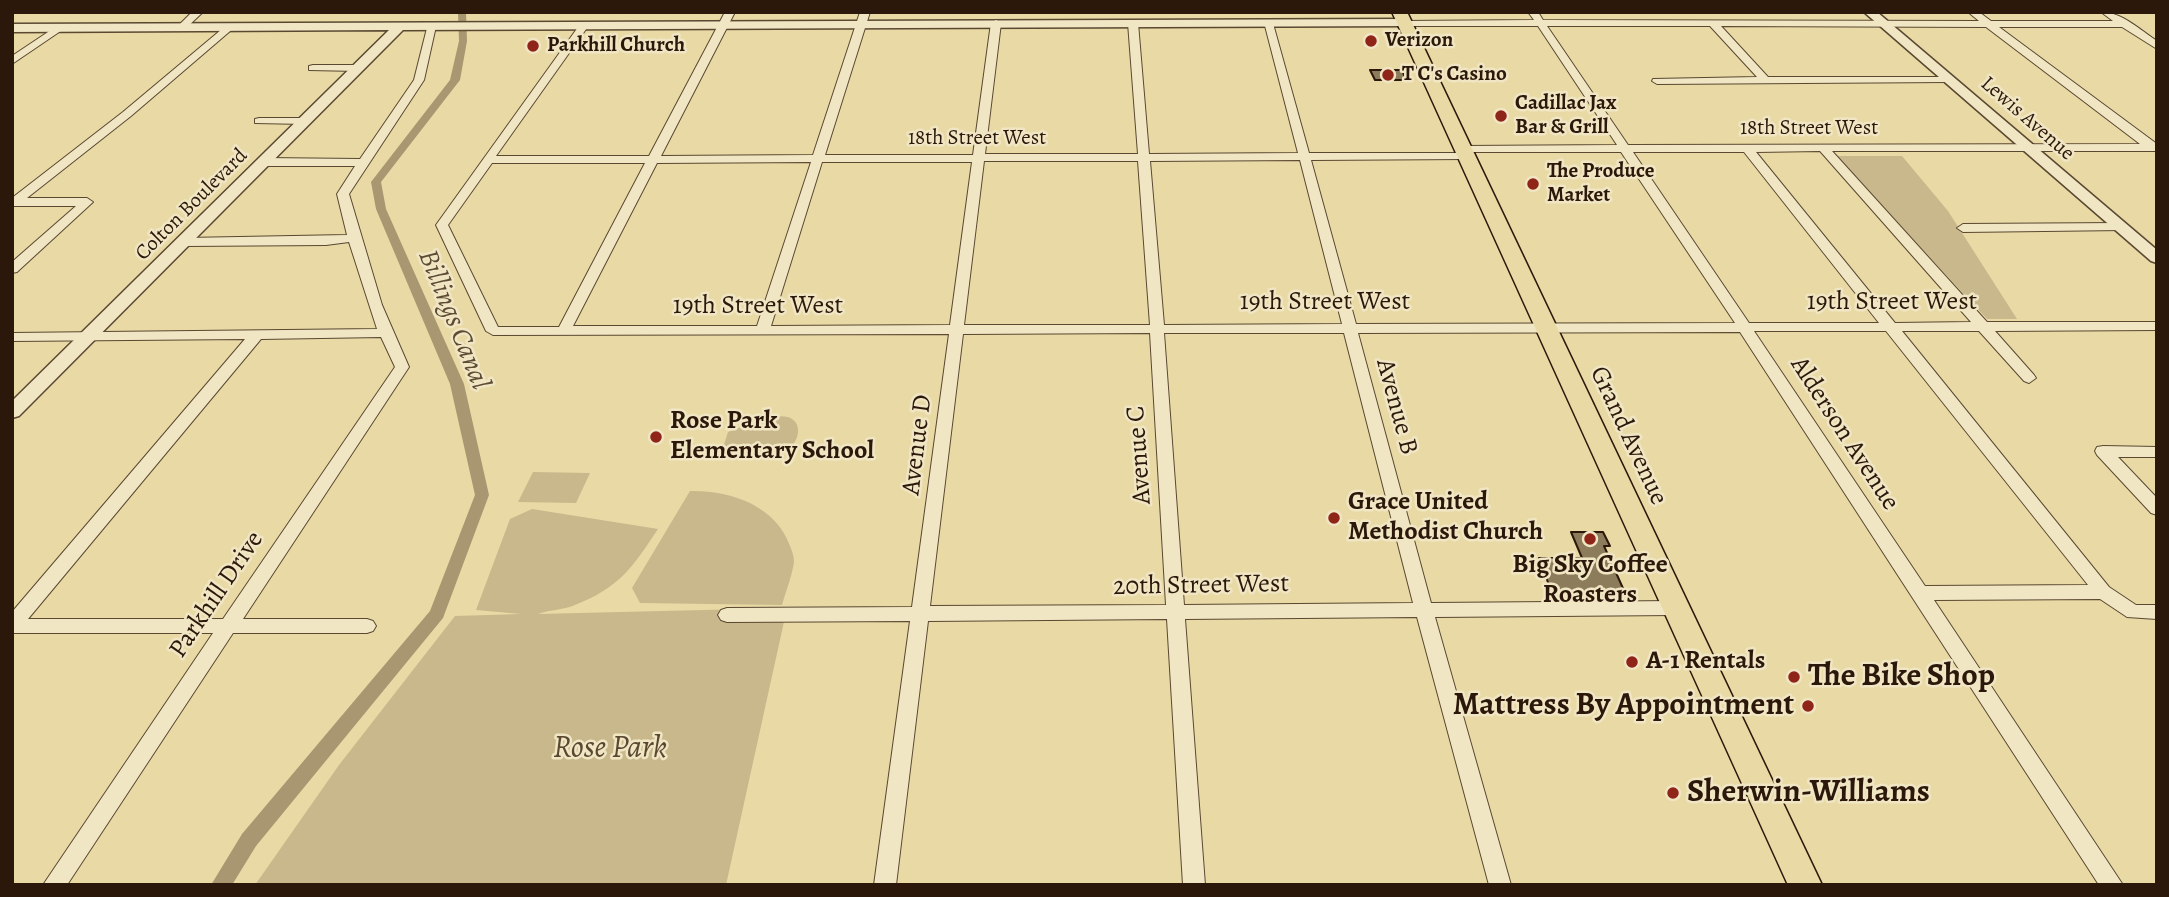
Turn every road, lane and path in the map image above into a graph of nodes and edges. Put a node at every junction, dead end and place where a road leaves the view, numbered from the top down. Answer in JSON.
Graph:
{"nodes":[{"id":1,"x":198,"y":12,"type":"edge"},
{"id":2,"x":594,"y":12,"type":"edge"},
{"id":3,"x":1640,"y":12,"type":"edge"},
{"id":4,"x":1870,"y":12,"type":"edge"},
{"id":5,"x":1973,"y":12,"type":"edge"},
{"id":6,"x":2106,"y":12,"type":"edge"},
{"id":7,"x":1402,"y":17,"type":"edge"},
{"id":8,"x":727,"y":18,"type":"edge"},
{"id":9,"x":863,"y":18,"type":"edge"},
{"id":10,"x":997,"y":18,"type":"edge"},
{"id":11,"x":1537,"y":18,"type":"edge"},
{"id":12,"x":1269,"y":22,"type":"junction"},
{"id":13,"x":1648,"y":22,"type":"junction"},
{"id":14,"x":1133,"y":23,"type":"junction"},
{"id":15,"x":1712,"y":23,"type":"junction"},
{"id":16,"x":1883,"y":24,"type":"junction"},
{"id":17,"x":1989,"y":24,"type":"junction"},
{"id":18,"x":2125,"y":24,"type":"junction"},
{"id":19,"x":584,"y":25,"type":"junction"},
{"id":20,"x":231,"y":26,"type":"junction"},
{"id":21,"x":400,"y":26,"type":"junction"},
{"id":22,"x":431,"y":26,"type":"junction"},
{"id":23,"x":181,"y":27,"type":"junction"},
{"id":24,"x":12,"y":28,"type":"edge"},
{"id":25,"x":60,"y":28,"type":"junction"},
{"id":26,"x":2157,"y":46,"type":"edge"},
{"id":27,"x":12,"y":61,"type":"edge"},
{"id":28,"x":313,"y":68,"type":"dead end"},
{"id":29,"x":358,"y":68,"type":"junction"},
{"id":30,"x":1948,"y":79,"type":"junction"},
{"id":31,"x":1765,"y":80,"type":"junction"},
{"id":32,"x":1657,"y":81,"type":"dead end"},
{"id":33,"x":258,"y":121,"type":"dead end"},
{"id":34,"x":305,"y":121,"type":"junction"},
{"id":35,"x":2026,"y":146,"type":"junction"},
{"id":36,"x":1621,"y":147,"type":"junction"},
{"id":37,"x":1822,"y":148,"type":"junction"},
{"id":38,"x":2155,"y":148,"type":"edge"},
{"id":39,"x":1748,"y":149,"type":"junction"},
{"id":40,"x":1464,"y":153,"type":"junction"},
{"id":41,"x":1304,"y":157,"type":"junction"},
{"id":42,"x":979,"y":158,"type":"junction"},
{"id":43,"x":1142,"y":158,"type":"junction"},
{"id":44,"x":817,"y":159,"type":"junction"},
{"id":45,"x":489,"y":160,"type":"junction"},
{"id":46,"x":653,"y":160,"type":"junction"},
{"id":47,"x":264,"y":162,"type":"junction"},
{"id":48,"x":364,"y":163,"type":"junction"},
{"id":49,"x":13,"y":202,"type":"edge"},
{"id":50,"x":2120,"y":227,"type":"junction"},
{"id":51,"x":1963,"y":228,"type":"dead end"},
{"id":52,"x":354,"y":237,"type":"junction"},
{"id":53,"x":185,"y":242,"type":"junction"},
{"id":54,"x":2157,"y":258,"type":"edge"},
{"id":55,"x":12,"y":269,"type":"edge"},
{"id":56,"x":2157,"y":326,"type":"edge"},
{"id":57,"x":1350,"y":327,"type":"junction"},
{"id":58,"x":1545,"y":327,"type":"junction"},
{"id":59,"x":1893,"y":327,"type":"junction"},
{"id":60,"x":1982,"y":327,"type":"junction"},
{"id":61,"x":1157,"y":328,"type":"junction"},
{"id":62,"x":1745,"y":328,"type":"junction"},
{"id":63,"x":958,"y":330,"type":"junction"},
{"id":64,"x":762,"y":331,"type":"junction"},
{"id":65,"x":563,"y":332,"type":"junction"},
{"id":66,"x":385,"y":333,"type":"junction"},
{"id":67,"x":256,"y":335,"type":"junction"},
{"id":68,"x":89,"y":336,"type":"junction"},
{"id":69,"x":12,"y":337,"type":"edge"},
{"id":70,"x":2029,"y":377,"type":"dead end"},
{"id":71,"x":12,"y":412,"type":"edge"},
{"id":72,"x":2157,"y":452,"type":"edge"},
{"id":73,"x":2157,"y":509,"type":"edge"},
{"id":74,"x":2103,"y":592,"type":"junction"},
{"id":75,"x":1918,"y":593,"type":"junction"},
{"id":76,"x":1675,"y":608,"type":"junction"},
{"id":77,"x":1424,"y":610,"type":"junction"},
{"id":78,"x":1175,"y":612,"type":"junction"},
{"id":79,"x":2157,"y":612,"type":"edge"},
{"id":80,"x":727,"y":615,"type":"dead end"},
{"id":81,"x":921,"y":615,"type":"junction"},
{"id":82,"x":12,"y":625,"type":"edge"},
{"id":83,"x":367,"y":626,"type":"dead end"},
{"id":84,"x":226,"y":627,"type":"junction"},
{"id":85,"x":54,"y":885,"type":"edge"},
{"id":86,"x":885,"y":885,"type":"edge"},
{"id":87,"x":1194,"y":885,"type":"edge"},
{"id":88,"x":1500,"y":885,"type":"edge"},
{"id":89,"x":1805,"y":885,"type":"edge"},
{"id":90,"x":2112,"y":885,"type":"edge"}],
"edges":[{"from":1,"to":23,"type":"street"},
{"from":2,"to":19,"type":"street"},
{"from":3,"to":13,"type":"street"},
{"from":4,"to":16,"type":"street","name":"Lewis Avenue"},
{"from":5,"to":17,"type":"street"},
{"from":6,"to":18,"type":"street"},
{"from":7,"to":11,"type":"street"},
{"from":7,"to":12,"type":"street"},
{"from":7,"to":40,"type":"main road","name":"Grand Avenue"},
{"from":8,"to":9,"type":"street"},
{"from":8,"to":19,"type":"street"},
{"from":8,"to":46,"type":"street"},
{"from":9,"to":10,"type":"street"},
{"from":9,"to":44,"type":"street"},
{"from":10,"to":14,"type":"street"},
{"from":10,"to":42,"type":"street","name":"Avenue D"},
{"from":11,"to":13,"type":"street"},
{"from":11,"to":36,"type":"street","name":"Alderson Avenue"},
{"from":12,"to":14,"type":"street"},
{"from":12,"to":41,"type":"street","name":"Avenue B"},
{"from":13,"to":15,"type":"street"},
{"from":14,"to":43,"type":"street","name":"Avenue C"},
{"from":15,"to":16,"type":"street"},
{"from":15,"to":31,"type":"street"},
{"from":16,"to":17,"type":"street"},
{"from":16,"to":30,"type":"street","name":"Lewis Avenue"},
{"from":17,"to":18,"type":"street"},
{"from":17,"to":38,"type":"street"},
{"from":18,"to":26,"type":"street"},
{"from":19,"to":22,"type":"street"},
{"from":19,"to":45,"type":"street"},
{"from":20,"to":21,"type":"street"},
{"from":20,"to":23,"type":"street"},
{"from":20,"to":49,"type":"street"},
{"from":21,"to":22,"type":"street"},
{"from":21,"to":29,"type":"street","name":"Colton Boulevard"},
{"from":22,"to":48,"type":"street"},
{"from":23,"to":25,"type":"street"},
{"from":24,"to":25,"type":"street"},
{"from":25,"to":27,"type":"street"},
{"from":28,"to":29,"type":"street"},
{"from":29,"to":34,"type":"street","name":"Colton Boulevard"},
{"from":30,"to":31,"type":"street"},
{"from":30,"to":35,"type":"street","name":"Lewis Avenue"},
{"from":31,"to":32,"type":"street"},
{"from":33,"to":34,"type":"street"},
{"from":34,"to":47,"type":"street","name":"Colton Boulevard"},
{"from":35,"to":37,"type":"street","name":"18th Street West"},
{"from":35,"to":38,"type":"street","name":"18th Street West"},
{"from":35,"to":50,"type":"street","name":"Lewis Avenue"},
{"from":36,"to":39,"type":"street","name":"18th Street West"},
{"from":36,"to":40,"type":"street","name":"18th Street West"},
{"from":36,"to":62,"type":"street","name":"Alderson Avenue"},
{"from":37,"to":39,"type":"street","name":"18th Street West"},
{"from":37,"to":60,"type":"street"},
{"from":39,"to":59,"type":"street"},
{"from":40,"to":41,"type":"street","name":"18th Street West"},
{"from":40,"to":58,"type":"main road","name":"Grand Avenue"},
{"from":41,"to":43,"type":"street","name":"18th Street West"},
{"from":41,"to":57,"type":"street","name":"Avenue B"},
{"from":42,"to":43,"type":"street","name":"18th Street West"},
{"from":42,"to":44,"type":"street","name":"18th Street West"},
{"from":42,"to":63,"type":"street","name":"Avenue D"},
{"from":43,"to":61,"type":"street","name":"Avenue C"},
{"from":44,"to":46,"type":"street","name":"18th Street West"},
{"from":44,"to":64,"type":"street"},
{"from":45,"to":46,"type":"street","name":"18th Street West"},
{"from":45,"to":65,"type":"street","name":"19th Street West"},
{"from":46,"to":65,"type":"street"},
{"from":47,"to":48,"type":"street"},
{"from":47,"to":53,"type":"street","name":"Colton Boulevard"},
{"from":48,"to":52,"type":"street"},
{"from":49,"to":55,"type":"street"},
{"from":50,"to":51,"type":"street"},
{"from":50,"to":54,"type":"street","name":"Lewis Avenue"},
{"from":52,"to":53,"type":"street"},
{"from":52,"to":66,"type":"street"},
{"from":53,"to":68,"type":"street","name":"Colton Boulevard"},
{"from":56,"to":60,"type":"street","name":"19th Street West"},
{"from":57,"to":58,"type":"street","name":"19th Street West"},
{"from":57,"to":61,"type":"street","name":"19th Street West"},
{"from":57,"to":77,"type":"street","name":"Avenue B"},
{"from":58,"to":62,"type":"street","name":"19th Street West"},
{"from":58,"to":76,"type":"main road","name":"Grand Avenue"},
{"from":59,"to":60,"type":"street","name":"19th Street West"},
{"from":59,"to":62,"type":"street","name":"19th Street West"},
{"from":59,"to":74,"type":"street"},
{"from":60,"to":70,"type":"street"},
{"from":61,"to":63,"type":"street","name":"19th Street West"},
{"from":61,"to":78,"type":"street","name":"Avenue C"},
{"from":62,"to":75,"type":"street","name":"Alderson Avenue"},
{"from":63,"to":64,"type":"street","name":"19th Street West"},
{"from":63,"to":81,"type":"street","name":"Avenue D"},
{"from":64,"to":65,"type":"street","name":"19th Street West"},
{"from":66,"to":67,"type":"street"},
{"from":66,"to":84,"type":"street","name":"Parkhill Drive"},
{"from":67,"to":68,"type":"street"},
{"from":67,"to":82,"type":"street"},
{"from":68,"to":69,"type":"street"},
{"from":68,"to":71,"type":"street","name":"Colton Boulevard"},
{"from":72,"to":73,"type":"street"},
{"from":74,"to":75,"type":"street"},
{"from":74,"to":79,"type":"street"},
{"from":75,"to":90,"type":"street","name":"Alderson Avenue"},
{"from":76,"to":77,"type":"street","name":"20th Street West"},
{"from":76,"to":89,"type":"main road","name":"Grand Avenue"},
{"from":77,"to":78,"type":"street","name":"20th Street West"},
{"from":77,"to":88,"type":"street","name":"Avenue B"},
{"from":78,"to":81,"type":"street","name":"20th Street West"},
{"from":78,"to":87,"type":"street","name":"Avenue C"},
{"from":80,"to":81,"type":"street","name":"20th Street West"},
{"from":81,"to":86,"type":"street","name":"Avenue D"},
{"from":82,"to":84,"type":"street"},
{"from":83,"to":84,"type":"street"},
{"from":84,"to":85,"type":"street","name":"Parkhill Drive"}]}
